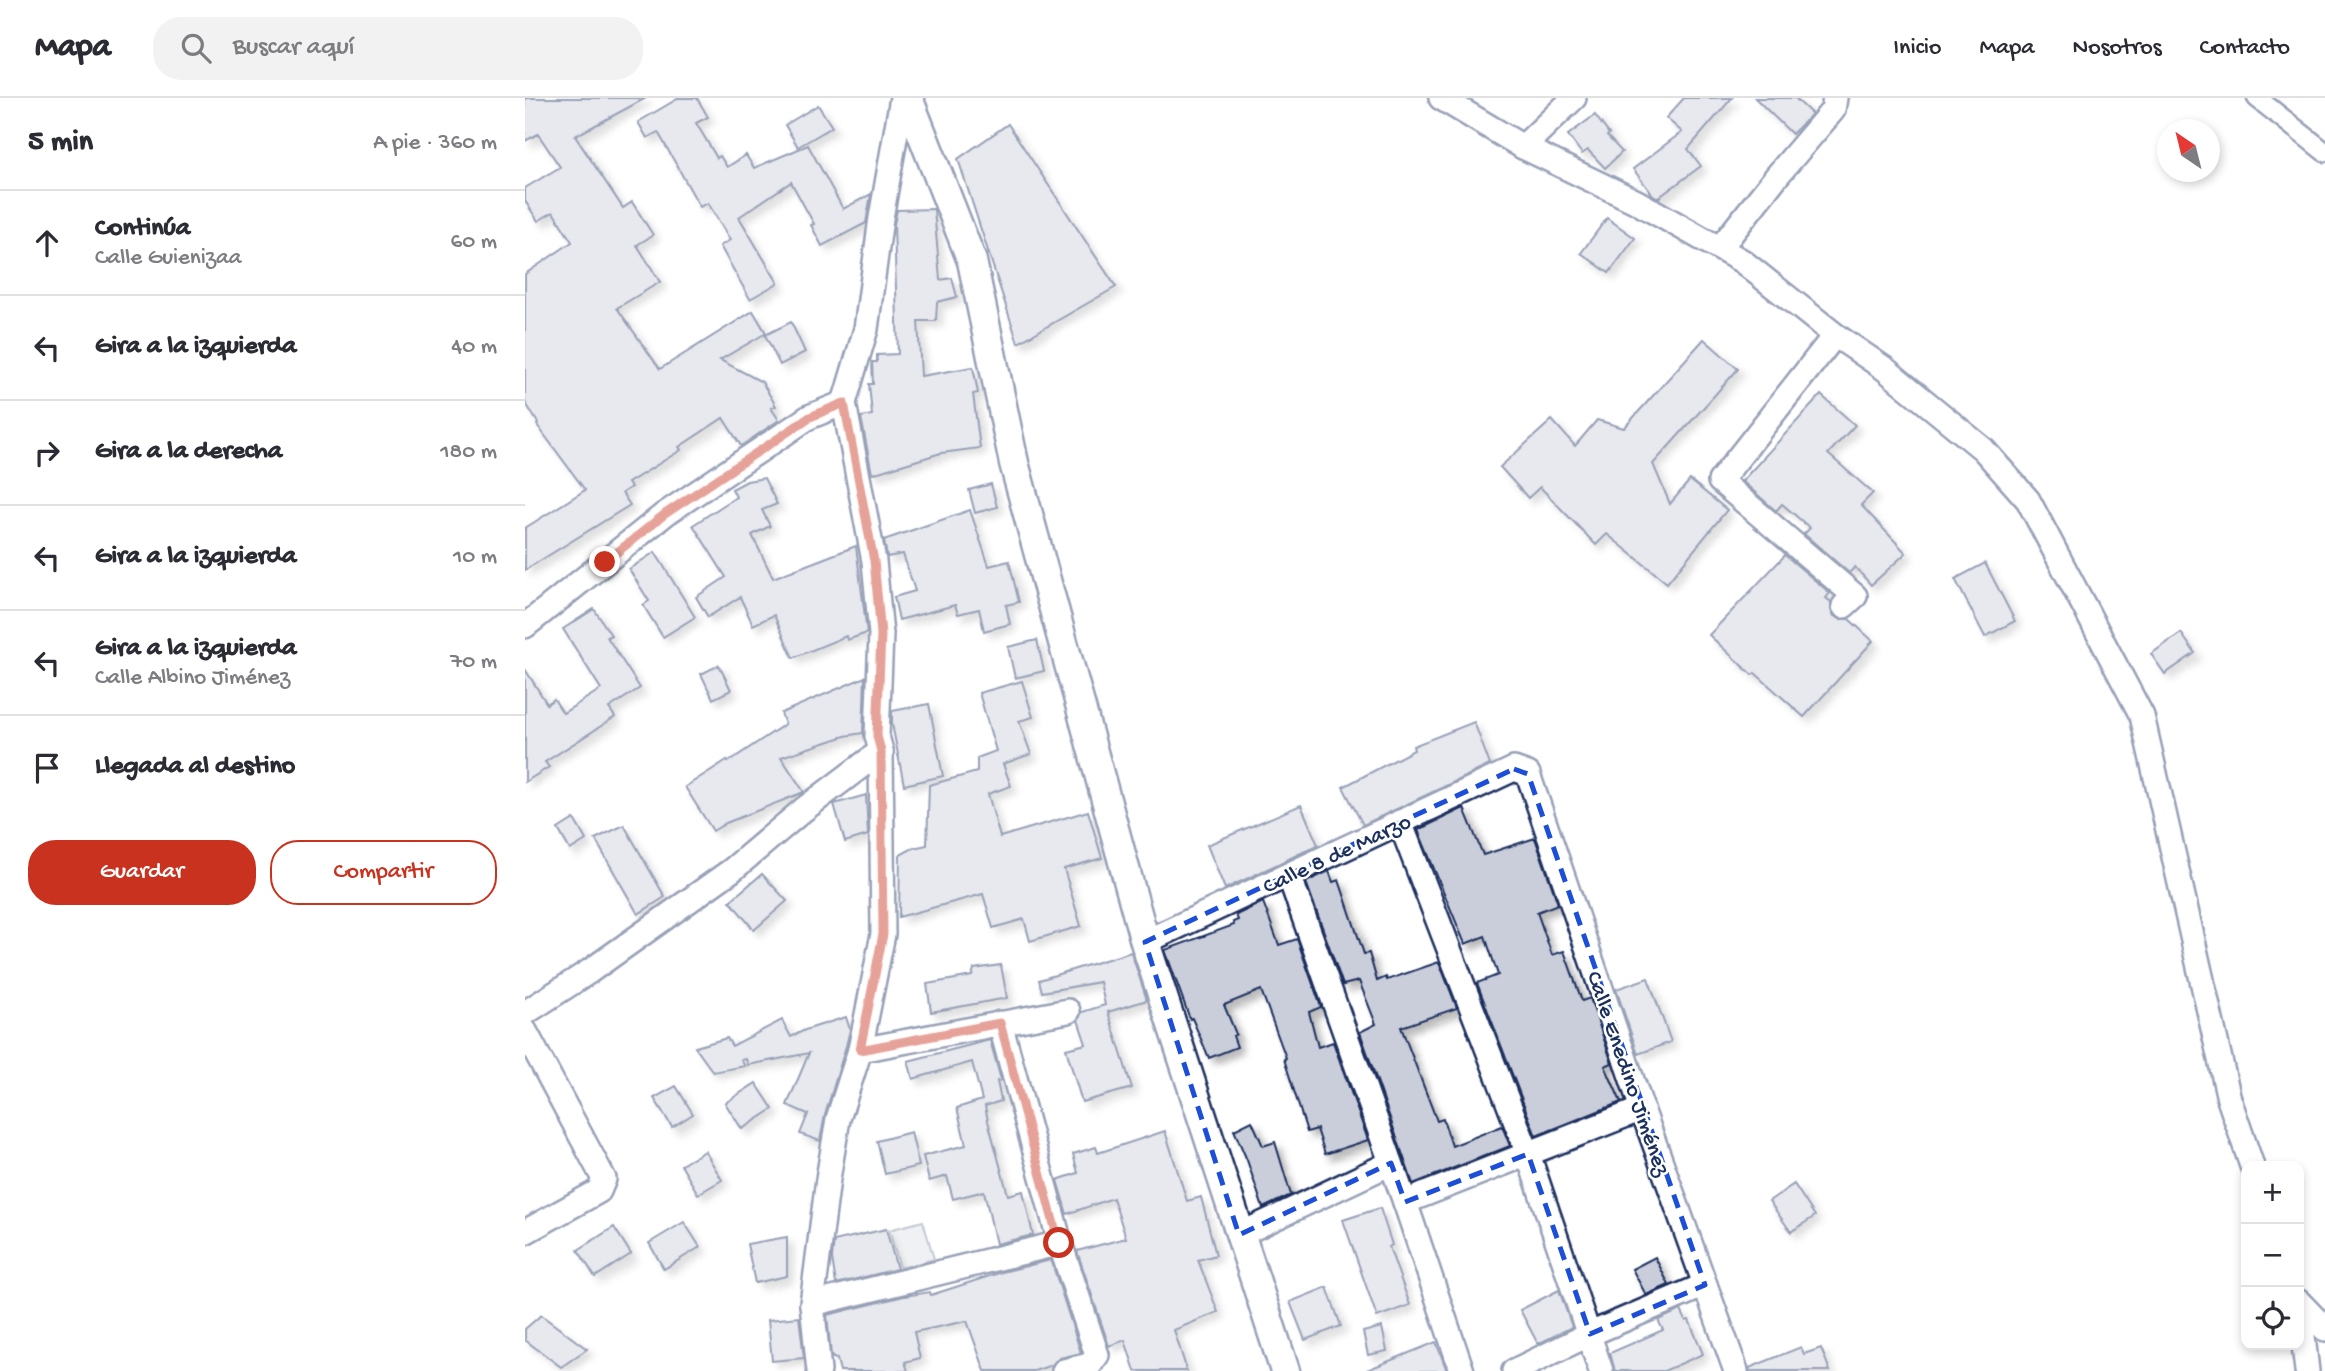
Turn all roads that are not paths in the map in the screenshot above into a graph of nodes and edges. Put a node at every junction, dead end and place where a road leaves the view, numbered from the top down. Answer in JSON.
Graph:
{"nodes":[{"id":1,"x":902,"y":98,"type":"edge"},
{"id":2,"x":908,"y":98,"type":"edge"},
{"id":3,"x":1441,"y":98,"type":"edge"},
{"id":4,"x":1574,"y":98,"type":"edge"},
{"id":5,"x":1835,"y":98,"type":"edge"},
{"id":6,"x":2257,"y":98,"type":"edge"},
{"id":7,"x":1524,"y":147,"type":"junction"},
{"id":8,"x":2325,"y":152,"type":"edge"},
{"id":9,"x":1720,"y":248,"type":"junction"},
{"id":10,"x":1835,"y":335,"type":"junction"},
{"id":11,"x":844,"y":403,"type":"junction"},
{"id":12,"x":1845,"y":606,"type":"dead end"},
{"id":13,"x":525,"y":626,"type":"edge"},
{"id":14,"x":881,"y":751,"type":"junction"},
{"id":15,"x":1528,"y":774,"type":"joint"},
{"id":16,"x":1400,"y":822,"type":"junction"},
{"id":17,"x":1289,"y":874,"type":"junction"},
{"id":18,"x":1145,"y":942,"type":"junction"},
{"id":19,"x":1068,"y":1011,"type":"dead end"},
{"id":20,"x":525,"y":1013,"type":"edge"},
{"id":21,"x":1000,"y":1023,"type":"junction"},
{"id":22,"x":525,"y":1031,"type":"edge"},
{"id":23,"x":860,"y":1050,"type":"junction"},
{"id":24,"x":1642,"y":1109,"type":"junction"},
{"id":25,"x":1528,"y":1154,"type":"junction"},
{"id":26,"x":2250,"y":1161,"type":"edge"},
{"id":27,"x":1391,"y":1163,"type":"junction"},
{"id":28,"x":1405,"y":1202,"type":"junction"},
{"id":29,"x":525,"y":1232,"type":"edge"},
{"id":30,"x":1239,"y":1234,"type":"junction"},
{"id":31,"x":1059,"y":1243,"type":"junction"},
{"id":32,"x":1705,"y":1285,"type":"junction"},
{"id":33,"x":812,"y":1304,"type":"junction"},
{"id":34,"x":2304,"y":1307,"type":"edge"},
{"id":35,"x":2325,"y":1329,"type":"edge"},
{"id":36,"x":1590,"y":1334,"type":"junction"},
{"id":37,"x":2304,"y":1345,"type":"edge"},
{"id":38,"x":819,"y":1371,"type":"edge"},
{"id":39,"x":1064,"y":1371,"type":"edge"},
{"id":40,"x":1285,"y":1371,"type":"edge"},
{"id":41,"x":1462,"y":1371,"type":"edge"},
{"id":42,"x":1514,"y":1371,"type":"edge"},
{"id":43,"x":1601,"y":1371,"type":"edge"},
{"id":44,"x":1736,"y":1371,"type":"edge"},
{"id":45,"x":2307,"y":1371,"type":"edge"}],
"edges":[{"from":1,"to":11,"type":"street"},
{"from":2,"to":18,"type":"street"},
{"from":3,"to":7,"type":"street"},
{"from":4,"to":7,"type":"street"},
{"from":5,"to":9,"type":"street"},
{"from":6,"to":8,"type":"street"},
{"from":7,"to":9,"type":"street"},
{"from":9,"to":10,"type":"street"},
{"from":10,"to":12,"type":"street"},
{"from":10,"to":26,"type":"street"},
{"from":11,"to":13,"type":"street"},
{"from":11,"to":14,"type":"street"},
{"from":14,"to":20,"type":"street"},
{"from":14,"to":23,"type":"street"},
{"from":15,"to":16,"type":"street","name":"Calle 8 de Marzo"},
{"from":15,"to":24,"type":"street","name":"Calle Enedino Jiménez"},
{"from":16,"to":17,"type":"street","name":"Calle 8 de Marzo"},
{"from":16,"to":25,"type":"street"},
{"from":17,"to":18,"type":"street","name":"Calle 8 de Marzo"},
{"from":17,"to":27,"type":"street"},
{"from":18,"to":30,"type":"street"},
{"from":19,"to":21,"type":"street"},
{"from":21,"to":23,"type":"street"},
{"from":21,"to":31,"type":"street"},
{"from":22,"to":29,"type":"street"},
{"from":23,"to":33,"type":"street"},
{"from":24,"to":25,"type":"street"},
{"from":24,"to":32,"type":"street","name":"Calle Enedino Jiménez"},
{"from":25,"to":28,"type":"street"},
{"from":25,"to":36,"type":"street"},
{"from":27,"to":28,"type":"street"},
{"from":27,"to":30,"type":"street"},
{"from":28,"to":41,"type":"street"},
{"from":30,"to":40,"type":"street"},
{"from":31,"to":33,"type":"street"},
{"from":31,"to":39,"type":"street"},
{"from":32,"to":36,"type":"street"},
{"from":32,"to":44,"type":"street","name":"Calle Enedino Jiménez"},
{"from":33,"to":38,"type":"street"},
{"from":34,"to":35,"type":"street"},
{"from":36,"to":42,"type":"street"},
{"from":36,"to":43,"type":"street"},
{"from":37,"to":45,"type":"street"}]}
